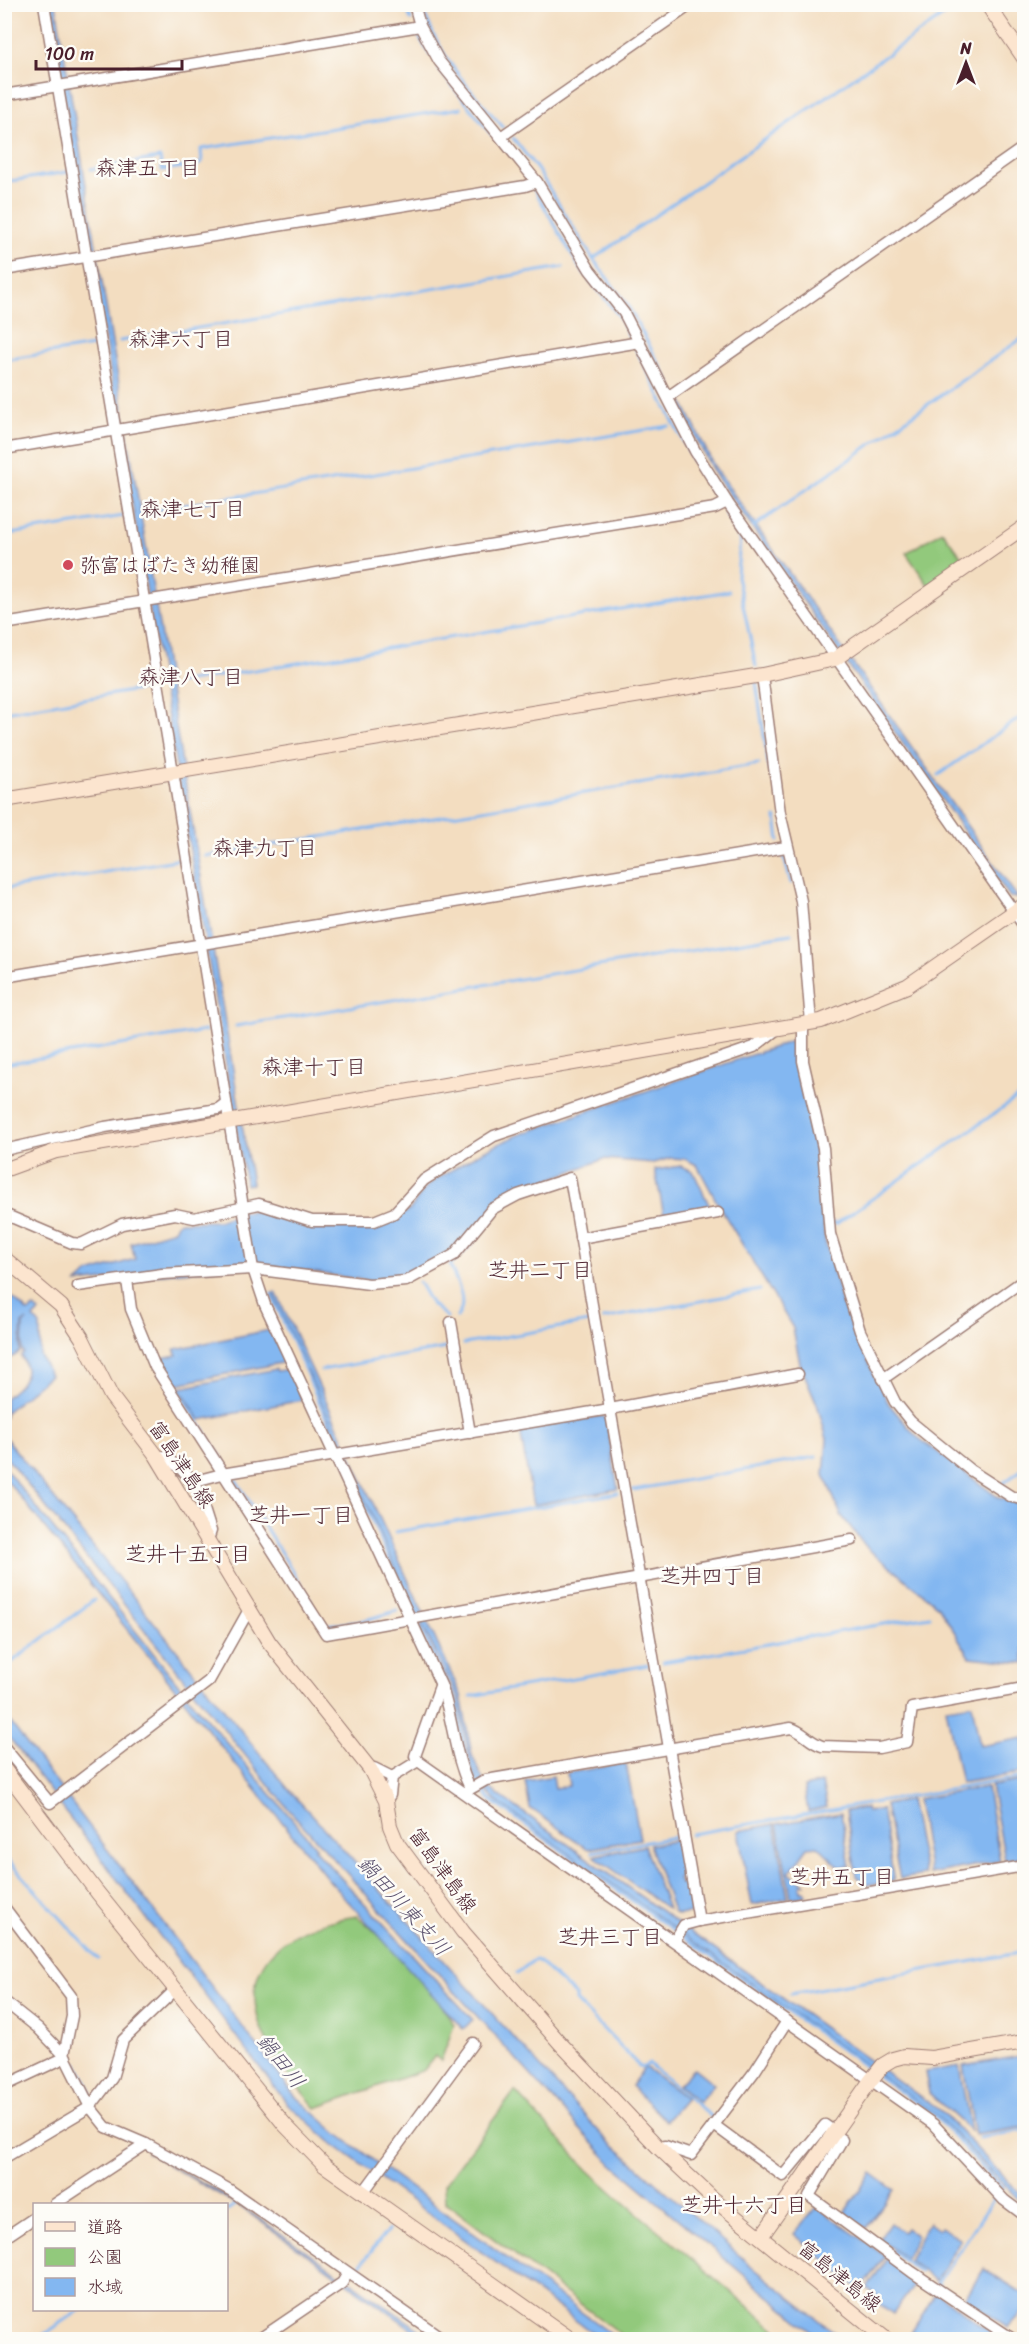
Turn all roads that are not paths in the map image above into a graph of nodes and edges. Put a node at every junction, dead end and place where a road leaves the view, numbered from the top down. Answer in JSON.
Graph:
{"nodes":[{"id":1,"x":44,"y":4,"type":"edge"},
{"id":2,"x":414,"y":4,"type":"edge"},
{"id":3,"x":692,"y":4,"type":"edge"},
{"id":4,"x":987,"y":4,"type":"edge"},
{"id":5,"x":420,"y":26,"type":"junction"},
{"id":6,"x":1024,"y":58,"type":"edge"},
{"id":7,"x":63,"y":85,"type":"junction"},
{"id":8,"x":4,"y":95,"type":"edge"},
{"id":9,"x":502,"y":136,"type":"junction"},
{"id":10,"x":1024,"y":147,"type":"edge"},
{"id":11,"x":537,"y":182,"type":"junction"},
{"id":12,"x":86,"y":257,"type":"junction"},
{"id":13,"x":4,"y":270,"type":"edge"},
{"id":14,"x":640,"y":342,"type":"junction"},
{"id":15,"x":669,"y":396,"type":"junction"},
{"id":16,"x":120,"y":430,"type":"junction"},
{"id":17,"x":4,"y":449,"type":"edge"},
{"id":18,"x":727,"y":502,"type":"junction"},
{"id":19,"x":1024,"y":527,"type":"edge"},
{"id":20,"x":148,"y":600,"type":"junction"},
{"id":21,"x":4,"y":624,"type":"edge"},
{"id":22,"x":841,"y":655,"type":"junction"},
{"id":23,"x":762,"y":675,"type":"junction"},
{"id":24,"x":180,"y":771,"type":"junction"},
{"id":25,"x":4,"y":800,"type":"edge"},
{"id":26,"x":786,"y":847,"type":"junction"},
{"id":27,"x":1020,"y":908,"type":"edge"},
{"id":28,"x":1024,"y":926,"type":"edge"},
{"id":29,"x":206,"y":943,"type":"junction"},
{"id":30,"x":4,"y":977,"type":"edge"},
{"id":31,"x":807,"y":1024,"type":"junction"},
{"id":32,"x":776,"y":1030,"type":"junction"},
{"id":33,"x":226,"y":1103,"type":"junction"},
{"id":34,"x":235,"y":1119,"type":"junction"},
{"id":35,"x":4,"y":1150,"type":"edge"},
{"id":36,"x":4,"y":1170,"type":"edge"},
{"id":37,"x":244,"y":1206,"type":"junction"},
{"id":38,"x":718,"y":1213,"type":"dead end"},
{"id":39,"x":4,"y":1215,"type":"edge"},
{"id":40,"x":580,"y":1238,"type":"junction"},
{"id":41,"x":4,"y":1258,"type":"edge"},
{"id":42,"x":253,"y":1269,"type":"junction"},
{"id":43,"x":127,"y":1280,"type":"junction"},
{"id":44,"x":1024,"y":1280,"type":"edge"},
{"id":45,"x":78,"y":1286,"type":"dead end"},
{"id":46,"x":451,"y":1322,"type":"dead end"},
{"id":47,"x":798,"y":1374,"type":"dead end"},
{"id":48,"x":883,"y":1379,"type":"junction"},
{"id":49,"x":610,"y":1409,"type":"junction"},
{"id":50,"x":470,"y":1433,"type":"junction"},
{"id":51,"x":156,"y":1455,"type":"junction"},
{"id":52,"x":333,"y":1456,"type":"junction"},
{"id":53,"x":222,"y":1474,"type":"junction"},
{"id":54,"x":195,"y":1481,"type":"junction"},
{"id":55,"x":1024,"y":1499,"type":"edge"},
{"id":56,"x":208,"y":1540,"type":"junction"},
{"id":57,"x":852,"y":1540,"type":"dead end"},
{"id":58,"x":639,"y":1579,"type":"junction"},
{"id":59,"x":250,"y":1608,"type":"junction"},
{"id":60,"x":408,"y":1620,"type":"junction"},
{"id":61,"x":441,"y":1685,"type":"junction"},
{"id":62,"x":1024,"y":1688,"type":"edge"},
{"id":63,"x":4,"y":1747,"type":"edge"},
{"id":64,"x":669,"y":1750,"type":"junction"},
{"id":65,"x":418,"y":1761,"type":"junction"},
{"id":66,"x":4,"y":1768,"type":"edge"},
{"id":67,"x":370,"y":1769,"type":"junction"},
{"id":68,"x":392,"y":1777,"type":"junction"},
{"id":69,"x":467,"y":1790,"type":"junction"},
{"id":70,"x":386,"y":1801,"type":"junction"},
{"id":71,"x":1024,"y":1866,"type":"edge"},
{"id":72,"x":4,"y":1907,"type":"edge"},
{"id":73,"x":699,"y":1921,"type":"junction"},
{"id":74,"x":679,"y":1935,"type":"junction"},
{"id":75,"x":176,"y":1989,"type":"junction"},
{"id":76,"x":4,"y":2001,"type":"edge"},
{"id":77,"x":787,"y":2021,"type":"junction"},
{"id":78,"x":1024,"y":2042,"type":"edge"},
{"id":79,"x":473,"y":2043,"type":"dead end"},
{"id":80,"x":65,"y":2056,"type":"junction"},
{"id":81,"x":875,"y":2074,"type":"junction"},
{"id":82,"x":4,"y":2086,"type":"edge"},
{"id":83,"x":90,"y":2108,"type":"junction"},
{"id":84,"x":714,"y":2125,"type":"junction"},
{"id":85,"x":834,"y":2133,"type":"junction"},
{"id":86,"x":146,"y":2144,"type":"junction"},
{"id":87,"x":658,"y":2147,"type":"junction"},
{"id":88,"x":4,"y":2158,"type":"edge"},
{"id":89,"x":362,"y":2194,"type":"junction"},
{"id":90,"x":58,"y":2203,"type":"edge"},
{"id":91,"x":1024,"y":2215,"type":"edge"},
{"id":92,"x":33,"y":2219,"type":"edge"},
{"id":93,"x":761,"y":2237,"type":"junction"},
{"id":94,"x":4,"y":2238,"type":"edge"},
{"id":95,"x":346,"y":2277,"type":"junction"},
{"id":96,"x":258,"y":2340,"type":"edge"},
{"id":97,"x":445,"y":2340,"type":"edge"},
{"id":98,"x":572,"y":2340,"type":"edge"},
{"id":99,"x":887,"y":2340,"type":"edge"},
{"id":100,"x":1014,"y":2340,"type":"edge"}],
"edges":[{"from":1,"to":7,"type":"street"},
{"from":2,"to":5,"type":"street"},
{"from":3,"to":9,"type":"street"},
{"from":4,"to":6,"type":"street"},
{"from":5,"to":7,"type":"street"},
{"from":5,"to":9,"type":"street"},
{"from":7,"to":8,"type":"street"},
{"from":7,"to":12,"type":"street"},
{"from":9,"to":11,"type":"street"},
{"from":10,"to":15,"type":"street"},
{"from":11,"to":12,"type":"street"},
{"from":11,"to":14,"type":"street"},
{"from":12,"to":13,"type":"street"},
{"from":12,"to":16,"type":"street"},
{"from":14,"to":15,"type":"street"},
{"from":14,"to":16,"type":"street"},
{"from":15,"to":18,"type":"street"},
{"from":16,"to":17,"type":"street"},
{"from":16,"to":20,"type":"street"},
{"from":18,"to":20,"type":"street"},
{"from":18,"to":22,"type":"street"},
{"from":19,"to":22,"type":"street"},
{"from":20,"to":21,"type":"street"},
{"from":20,"to":24,"type":"street"},
{"from":22,"to":23,"type":"street"},
{"from":22,"to":27,"type":"street"},
{"from":23,"to":24,"type":"street"},
{"from":23,"to":26,"type":"street"},
{"from":24,"to":25,"type":"street"},
{"from":24,"to":29,"type":"street"},
{"from":26,"to":29,"type":"street"},
{"from":26,"to":31,"type":"street"},
{"from":27,"to":28,"type":"street"},
{"from":27,"to":31,"type":"street"},
{"from":29,"to":30,"type":"street"},
{"from":29,"to":33,"type":"street"},
{"from":31,"to":32,"type":"street"},
{"from":31,"to":48,"type":"street"},
{"from":32,"to":34,"type":"street"},
{"from":32,"to":37,"type":"street"},
{"from":33,"to":34,"type":"street"},
{"from":33,"to":35,"type":"street"},
{"from":34,"to":36,"type":"street"},
{"from":34,"to":37,"type":"street"},
{"from":37,"to":39,"type":"street"},
{"from":37,"to":42,"type":"street"},
{"from":38,"to":40,"type":"street"},
{"from":40,"to":42,"type":"street"},
{"from":40,"to":49,"type":"street"},
{"from":41,"to":51,"type":"street","name":"富島津島線"},
{"from":42,"to":43,"type":"street"},
{"from":42,"to":52,"type":"street"},
{"from":43,"to":45,"type":"street"},
{"from":43,"to":53,"type":"street"},
{"from":44,"to":48,"type":"street"},
{"from":46,"to":50,"type":"street"},
{"from":47,"to":49,"type":"street"},
{"from":48,"to":55,"type":"street"},
{"from":49,"to":50,"type":"street"},
{"from":49,"to":58,"type":"street"},
{"from":50,"to":52,"type":"street"},
{"from":51,"to":54,"type":"street"},
{"from":51,"to":56,"type":"street","name":"富島津島線"},
{"from":52,"to":53,"type":"street"},
{"from":52,"to":60,"type":"street"},
{"from":53,"to":54,"type":"street"},
{"from":53,"to":60,"type":"street"},
{"from":54,"to":56,"type":"street"},
{"from":56,"to":59,"type":"street","name":"富島津島線"},
{"from":57,"to":58,"type":"street"},
{"from":58,"to":60,"type":"street"},
{"from":58,"to":64,"type":"street"},
{"from":59,"to":63,"type":"street"},
{"from":59,"to":67,"type":"street","name":"富島津島線"},
{"from":60,"to":61,"type":"street"},
{"from":61,"to":65,"type":"street"},
{"from":61,"to":69,"type":"street"},
{"from":62,"to":64,"type":"street"},
{"from":64,"to":69,"type":"street"},
{"from":64,"to":73,"type":"street"},
{"from":65,"to":68,"type":"street"},
{"from":65,"to":69,"type":"street"},
{"from":66,"to":75,"type":"street"},
{"from":67,"to":68,"type":"street"},
{"from":67,"to":70,"type":"street","name":"富島津島線"},
{"from":68,"to":70,"type":"street"},
{"from":69,"to":74,"type":"street"},
{"from":70,"to":87,"type":"street","name":"富島津島線"},
{"from":71,"to":73,"type":"street"},
{"from":72,"to":80,"type":"street"},
{"from":73,"to":74,"type":"street"},
{"from":74,"to":77,"type":"street"},
{"from":75,"to":83,"type":"street"},
{"from":75,"to":89,"type":"street"},
{"from":76,"to":80,"type":"street"},
{"from":77,"to":81,"type":"street"},
{"from":77,"to":84,"type":"street"},
{"from":78,"to":81,"type":"street"},
{"from":79,"to":89,"type":"street"},
{"from":80,"to":82,"type":"street"},
{"from":80,"to":83,"type":"street"},
{"from":81,"to":85,"type":"street"},
{"from":81,"to":91,"type":"street"},
{"from":83,"to":86,"type":"street"},
{"from":83,"to":88,"type":"street"},
{"from":84,"to":85,"type":"street"},
{"from":84,"to":87,"type":"street"},
{"from":85,"to":93,"type":"street"},
{"from":85,"to":100,"type":"street"},
{"from":86,"to":90,"type":"street"},
{"from":86,"to":95,"type":"street"},
{"from":87,"to":93,"type":"street","name":"富島津島線"},
{"from":89,"to":98,"type":"street"},
{"from":92,"to":94,"type":"street"},
{"from":93,"to":99,"type":"street","name":"富島津島線"},
{"from":95,"to":96,"type":"street"},
{"from":95,"to":97,"type":"street"}]}
